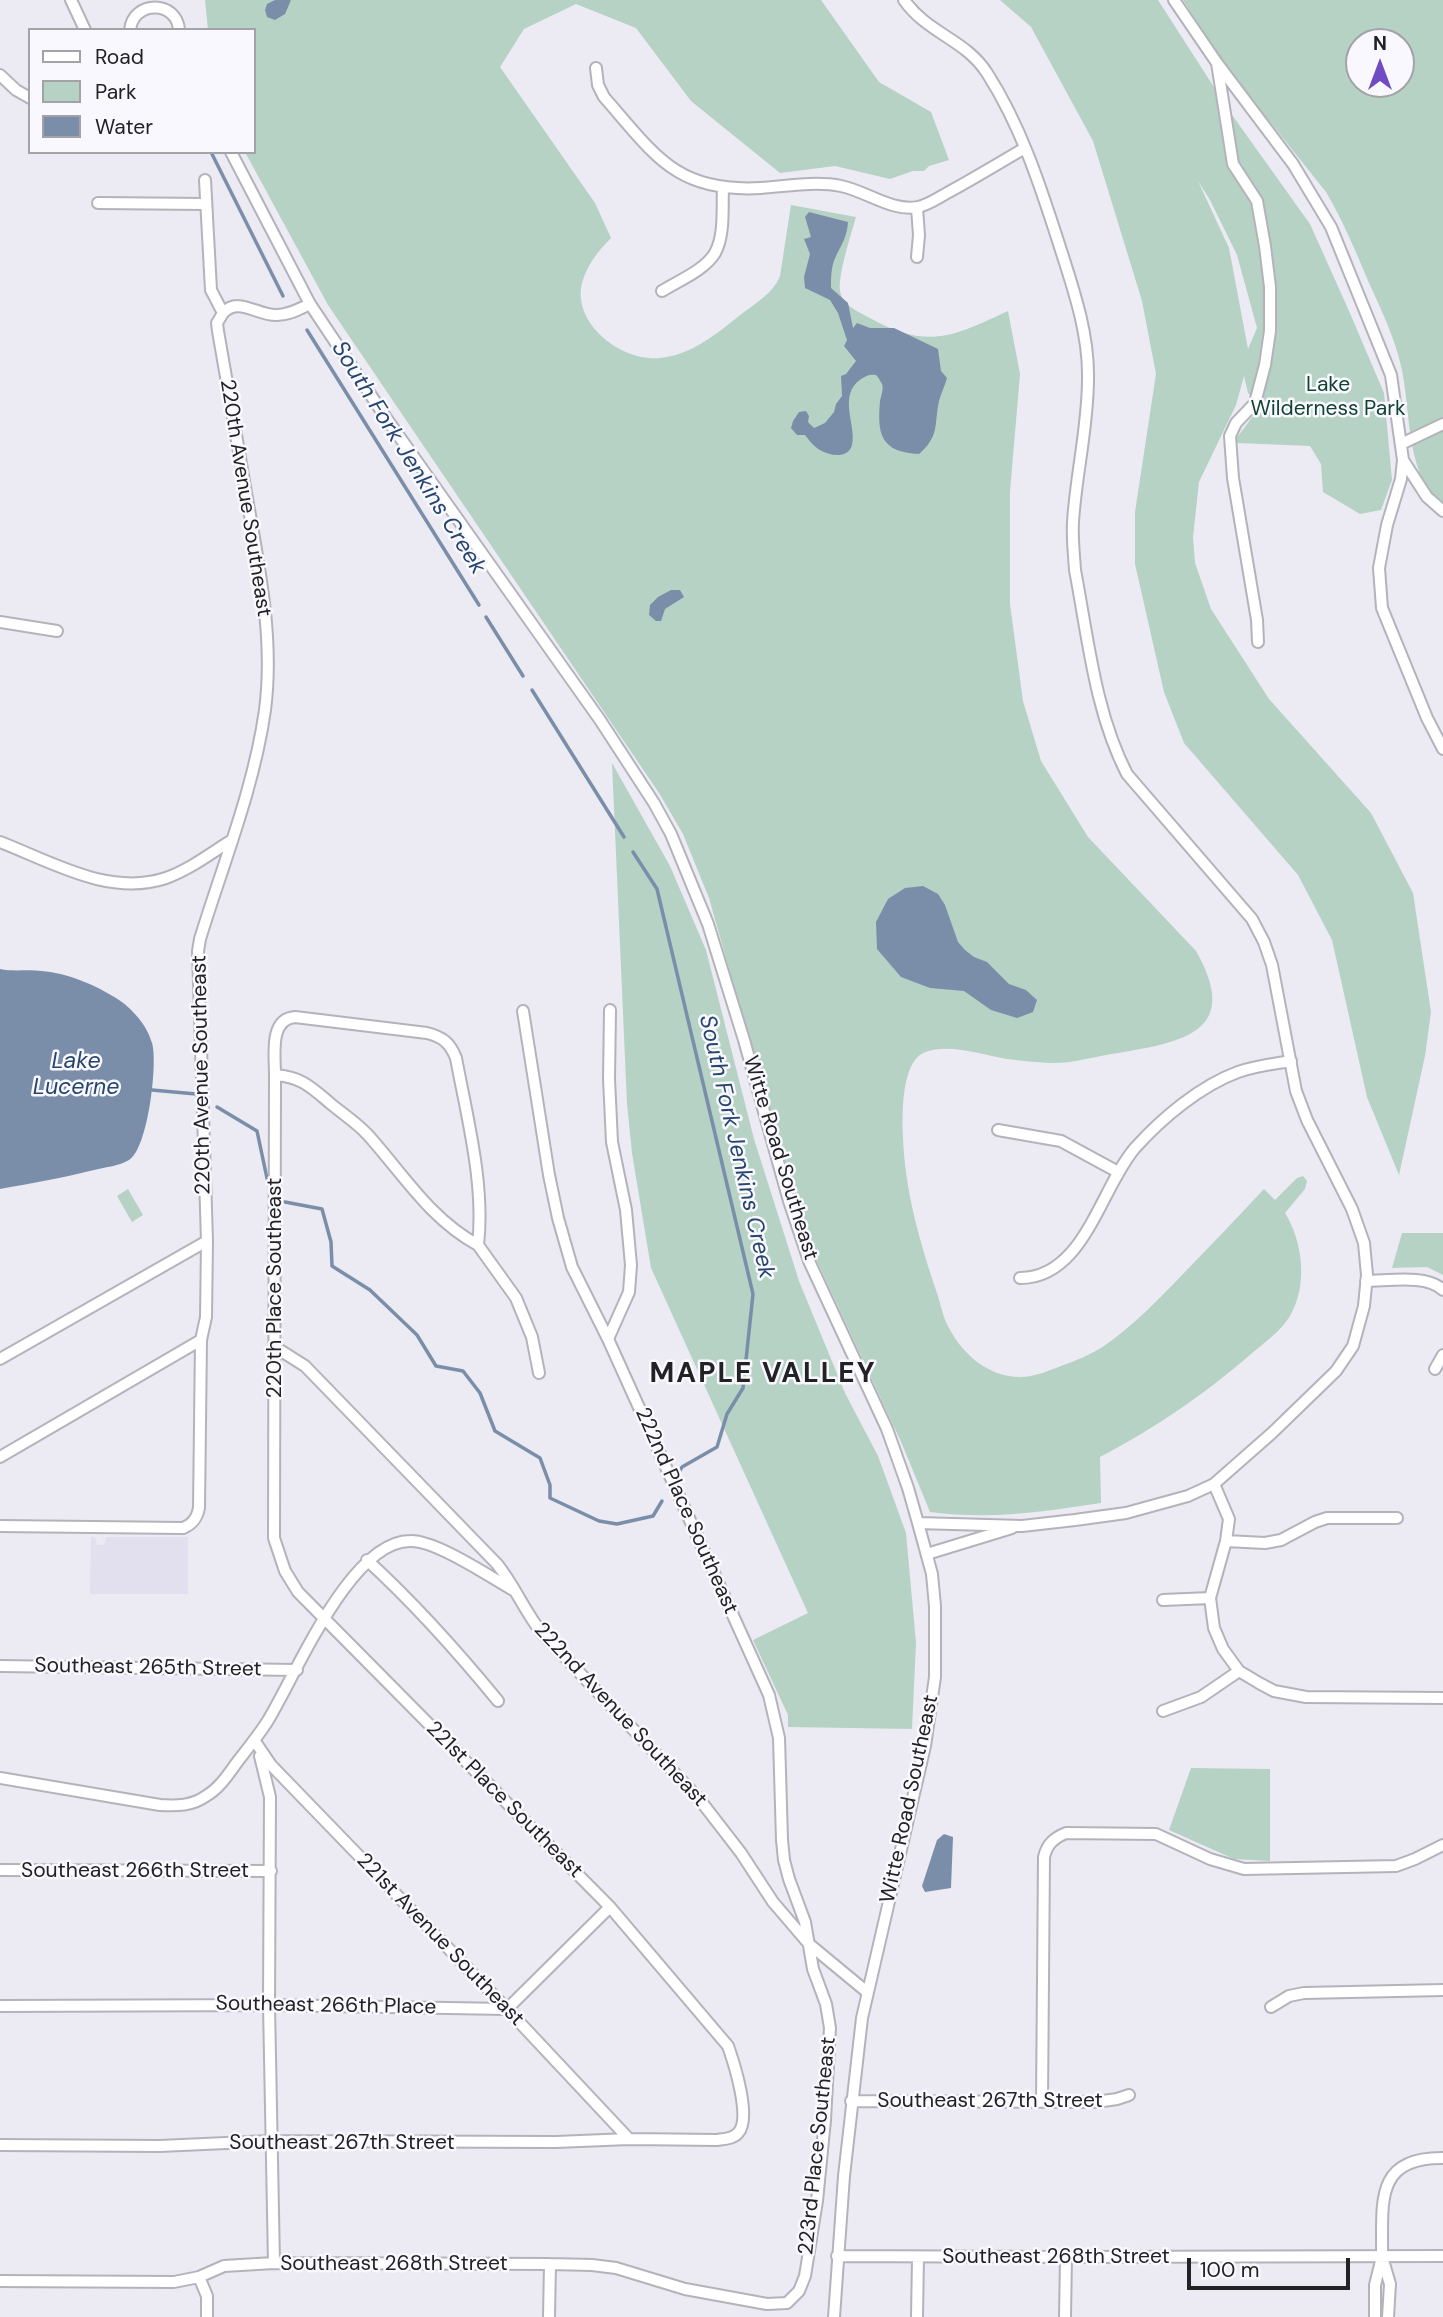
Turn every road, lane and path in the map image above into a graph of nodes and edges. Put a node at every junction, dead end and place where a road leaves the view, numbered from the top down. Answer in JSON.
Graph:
{"nodes":[{"id":1,"x":71,"y":0,"type":"edge"},
{"id":2,"x":904,"y":0,"type":"edge"},
{"id":3,"x":1174,"y":0,"type":"edge"},
{"id":4,"x":154,"y":2,"type":"edge"},
{"id":5,"x":137,"y":5,"type":"edge"},
{"id":6,"x":84,"y":28,"type":"edge"},
{"id":7,"x":130,"y":28,"type":"edge"},
{"id":8,"x":179,"y":28,"type":"edge"},
{"id":9,"x":1217,"y":63,"type":"junction"},
{"id":10,"x":596,"y":68,"type":"dead end"},
{"id":11,"x":0,"y":75,"type":"edge"},
{"id":12,"x":28,"y":96,"type":"edge"},
{"id":13,"x":1026,"y":148,"type":"junction"},
{"id":14,"x":232,"y":154,"type":"edge"},
{"id":15,"x":205,"y":180,"type":"dead end"},
{"id":16,"x":723,"y":188,"type":"junction"},
{"id":17,"x":98,"y":203,"type":"dead end"},
{"id":18,"x":205,"y":204,"type":"junction"},
{"id":19,"x":917,"y":208,"type":"junction"},
{"id":20,"x":917,"y":257,"type":"dead end"},
{"id":21,"x":662,"y":291,"type":"dead end"},
{"id":22,"x":310,"y":304,"type":"junction"},
{"id":23,"x":223,"y":313,"type":"junction"},
{"id":24,"x":1443,"y":424,"type":"edge"},
{"id":25,"x":1401,"y":444,"type":"junction"},
{"id":26,"x":1403,"y":460,"type":"junction"},
{"id":27,"x":1443,"y":511,"type":"edge"},
{"id":28,"x":0,"y":622,"type":"edge"},
{"id":29,"x":58,"y":631,"type":"dead end"},
{"id":30,"x":1258,"y":642,"type":"dead end"},
{"id":31,"x":1443,"y":749,"type":"edge"},
{"id":32,"x":232,"y":840,"type":"junction"},
{"id":33,"x":0,"y":842,"type":"edge"},
{"id":34,"x":610,"y":1010,"type":"dead end"},
{"id":35,"x":523,"y":1011,"type":"dead end"},
{"id":36,"x":1291,"y":1061,"type":"junction"},
{"id":37,"x":275,"y":1075,"type":"junction"},
{"id":38,"x":998,"y":1130,"type":"dead end"},
{"id":39,"x":1118,"y":1172,"type":"junction"},
{"id":40,"x":207,"y":1241,"type":"junction"},
{"id":41,"x":478,"y":1245,"type":"junction"},
{"id":42,"x":1020,"y":1278,"type":"dead end"},
{"id":43,"x":1366,"y":1281,"type":"junction"},
{"id":44,"x":1443,"y":1290,"type":"edge"},
{"id":45,"x":608,"y":1339,"type":"junction"},
{"id":46,"x":201,"y":1340,"type":"junction"},
{"id":47,"x":275,"y":1347,"type":"junction"},
{"id":48,"x":1443,"y":1355,"type":"edge"},
{"id":49,"x":0,"y":1359,"type":"edge"},
{"id":50,"x":1435,"y":1369,"type":"dead end"},
{"id":51,"x":539,"y":1373,"type":"dead end"},
{"id":52,"x":0,"y":1457,"type":"edge"},
{"id":53,"x":1214,"y":1484,"type":"junction"},
{"id":54,"x":1397,"y":1518,"type":"dead end"},
{"id":55,"x":918,"y":1523,"type":"junction"},
{"id":56,"x":1021,"y":1525,"type":"junction"},
{"id":57,"x":0,"y":1526,"type":"edge"},
{"id":58,"x":1226,"y":1541,"type":"junction"},
{"id":59,"x":927,"y":1554,"type":"junction"},
{"id":60,"x":279,"y":1556,"type":"joint"},
{"id":61,"x":367,"y":1560,"type":"junction"},
{"id":62,"x":515,"y":1591,"type":"junction"},
{"id":63,"x":1210,"y":1598,"type":"junction"},
{"id":64,"x":1163,"y":1600,"type":"dead end"},
{"id":65,"x":324,"y":1619,"type":"junction"},
{"id":66,"x":0,"y":1667,"type":"edge"},
{"id":67,"x":297,"y":1670,"type":"junction"},
{"id":68,"x":1238,"y":1671,"type":"junction"},
{"id":69,"x":1443,"y":1698,"type":"edge"},
{"id":70,"x":498,"y":1701,"type":"dead end"},
{"id":71,"x":1163,"y":1711,"type":"dead end"},
{"id":72,"x":254,"y":1740,"type":"junction"},
{"id":73,"x":0,"y":1778,"type":"edge"},
{"id":74,"x":1443,"y":1845,"type":"edge"},
{"id":75,"x":0,"y":1870,"type":"edge"},
{"id":76,"x":271,"y":1871,"type":"junction"},
{"id":77,"x":610,"y":1907,"type":"junction"},
{"id":78,"x":809,"y":1944,"type":"junction"},
{"id":79,"x":1443,"y":1990,"type":"edge"},
{"id":80,"x":867,"y":1992,"type":"junction"},
{"id":81,"x":269,"y":2005,"type":"junction"},
{"id":82,"x":0,"y":2006,"type":"edge"},
{"id":83,"x":1272,"y":2007,"type":"dead end"},
{"id":84,"x":507,"y":2009,"type":"junction"},
{"id":85,"x":727,"y":2046,"type":"joint"},
{"id":86,"x":1129,"y":2095,"type":"dead end"},
{"id":87,"x":851,"y":2102,"type":"junction"},
{"id":88,"x":1042,"y":2102,"type":"junction"},
{"id":89,"x":629,"y":2139,"type":"junction"},
{"id":90,"x":270,"y":2141,"type":"junction"},
{"id":91,"x":0,"y":2145,"type":"edge"},
{"id":92,"x":1443,"y":2158,"type":"edge"},
{"id":93,"x":837,"y":2256,"type":"junction"},
{"id":94,"x":1443,"y":2256,"type":"edge"},
{"id":95,"x":918,"y":2257,"type":"junction"},
{"id":96,"x":1066,"y":2257,"type":"junction"},
{"id":97,"x":1382,"y":2257,"type":"junction"},
{"id":98,"x":274,"y":2263,"type":"junction"},
{"id":99,"x":550,"y":2264,"type":"junction"},
{"id":100,"x":199,"y":2277,"type":"junction"},
{"id":101,"x":0,"y":2281,"type":"edge"},
{"id":102,"x":787,"y":2303,"type":"joint"},
{"id":103,"x":207,"y":2317,"type":"edge"},
{"id":104,"x":549,"y":2317,"type":"edge"},
{"id":105,"x":834,"y":2317,"type":"edge"},
{"id":106,"x":917,"y":2317,"type":"edge"},
{"id":107,"x":1065,"y":2317,"type":"edge"},
{"id":108,"x":1376,"y":2317,"type":"edge"},
{"id":109,"x":1388,"y":2317,"type":"edge"}],
"edges":[{"from":1,"to":6,"type":"street"},
{"from":2,"to":13,"type":"street"},
{"from":3,"to":9,"type":"street"},
{"from":4,"to":5,"type":"street"},
{"from":4,"to":8,"type":"street"},
{"from":5,"to":7,"type":"street"},
{"from":9,"to":25,"type":"street"},
{"from":9,"to":30,"type":"street"},
{"from":10,"to":16,"type":"street"},
{"from":11,"to":12,"type":"street"},
{"from":13,"to":19,"type":"street"},
{"from":13,"to":36,"type":"street"},
{"from":14,"to":22,"type":"street","name":"Witte Road Southeast"},
{"from":15,"to":18,"type":"street","name":"220th Avenue Southeast"},
{"from":16,"to":19,"type":"street"},
{"from":16,"to":21,"type":"street"},
{"from":17,"to":18,"type":"street"},
{"from":18,"to":23,"type":"street","name":"220th Avenue Southeast"},
{"from":19,"to":20,"type":"street"},
{"from":22,"to":23,"type":"street"},
{"from":22,"to":55,"type":"street","name":"Witte Road Southeast"},
{"from":23,"to":32,"type":"street","name":"220th Avenue Southeast"},
{"from":24,"to":25,"type":"street"},
{"from":25,"to":26,"type":"street"},
{"from":26,"to":27,"type":"street"},
{"from":26,"to":31,"type":"street"},
{"from":28,"to":29,"type":"street"},
{"from":32,"to":33,"type":"street"},
{"from":32,"to":40,"type":"street","name":"220th Avenue Southeast"},
{"from":34,"to":45,"type":"street"},
{"from":35,"to":45,"type":"street","name":"222nd Place Southeast"},
{"from":36,"to":39,"type":"street"},
{"from":36,"to":43,"type":"street"},
{"from":37,"to":41,"type":"street"},
{"from":37,"to":41,"type":"street","name":"220th Place Southeast"},
{"from":37,"to":47,"type":"street","name":"220th Place Southeast"},
{"from":38,"to":39,"type":"street"},
{"from":39,"to":42,"type":"street"},
{"from":40,"to":46,"type":"street","name":"220th Avenue Southeast"},
{"from":40,"to":49,"type":"street"},
{"from":41,"to":51,"type":"street"},
{"from":43,"to":44,"type":"street"},
{"from":43,"to":53,"type":"street"},
{"from":45,"to":78,"type":"street","name":"222nd Place Southeast"},
{"from":46,"to":52,"type":"street"},
{"from":46,"to":57,"type":"street","name":"220th Avenue Southeast"},
{"from":47,"to":60,"type":"street","name":"220th Place Southeast"},
{"from":47,"to":62,"type":"street","name":"222nd Avenue Southeast"},
{"from":48,"to":50,"type":"street"},
{"from":53,"to":56,"type":"street"},
{"from":53,"to":58,"type":"street"},
{"from":54,"to":58,"type":"street"},
{"from":55,"to":56,"type":"street"},
{"from":55,"to":59,"type":"street","name":"Witte Road Southeast"},
{"from":56,"to":59,"type":"street"},
{"from":58,"to":63,"type":"street"},
{"from":59,"to":80,"type":"street","name":"Witte Road Southeast"},
{"from":60,"to":65,"type":"street","name":"221st Place Southeast"},
{"from":61,"to":62,"type":"street"},
{"from":61,"to":65,"type":"street"},
{"from":61,"to":70,"type":"street"},
{"from":62,"to":78,"type":"street","name":"222nd Avenue Southeast"},
{"from":63,"to":64,"type":"street"},
{"from":63,"to":68,"type":"street"},
{"from":65,"to":67,"type":"street"},
{"from":65,"to":77,"type":"street","name":"221st Place Southeast"},
{"from":66,"to":67,"type":"street","name":"Southeast 265th Street"},
{"from":67,"to":72,"type":"street"},
{"from":68,"to":69,"type":"street"},
{"from":68,"to":71,"type":"street"},
{"from":72,"to":73,"type":"street"},
{"from":72,"to":76,"type":"street"},
{"from":72,"to":84,"type":"street","name":"221st Avenue Southeast"},
{"from":74,"to":88,"type":"street"},
{"from":75,"to":76,"type":"street","name":"Southeast 266th Street"},
{"from":76,"to":81,"type":"street"},
{"from":77,"to":84,"type":"street"},
{"from":77,"to":85,"type":"street","name":"221st Place Southeast"},
{"from":78,"to":80,"type":"street"},
{"from":78,"to":102,"type":"street","name":"223rd Place Southeast"},
{"from":79,"to":83,"type":"street"},
{"from":80,"to":87,"type":"street","name":"Witte Road Southeast"},
{"from":81,"to":82,"type":"street","name":"Southeast 266th Place"},
{"from":81,"to":84,"type":"street","name":"Southeast 266th Place"},
{"from":81,"to":90,"type":"street"},
{"from":84,"to":89,"type":"street","name":"221st Avenue Southeast"},
{"from":85,"to":89,"type":"street","name":"Southeast 267th Street"},
{"from":86,"to":88,"type":"street","name":"Southeast 267th Street"},
{"from":87,"to":88,"type":"street","name":"Southeast 267th Street"},
{"from":87,"to":93,"type":"street","name":"Witte Road Southeast"},
{"from":89,"to":90,"type":"street","name":"Southeast 267th Street"},
{"from":90,"to":91,"type":"street","name":"Southeast 267th Street"},
{"from":90,"to":98,"type":"street"},
{"from":92,"to":97,"type":"street"},
{"from":93,"to":95,"type":"street","name":"Southeast 268th Street"},
{"from":93,"to":105,"type":"street","name":"Witte Road Southeast"},
{"from":94,"to":97,"type":"street","name":"Southeast 268th Street"},
{"from":95,"to":96,"type":"street","name":"Southeast 268th Street"},
{"from":95,"to":106,"type":"street"},
{"from":96,"to":97,"type":"street","name":"Southeast 268th Street"},
{"from":96,"to":107,"type":"street"},
{"from":97,"to":108,"type":"street"},
{"from":97,"to":109,"type":"street"},
{"from":98,"to":99,"type":"street","name":"Southeast 268th Street"},
{"from":98,"to":100,"type":"street","name":"Southeast 268th Street"},
{"from":99,"to":102,"type":"street","name":"Southeast 268th Street"},
{"from":99,"to":104,"type":"street"},
{"from":100,"to":101,"type":"street","name":"Southeast 268th Street"},
{"from":100,"to":103,"type":"street"}]}
